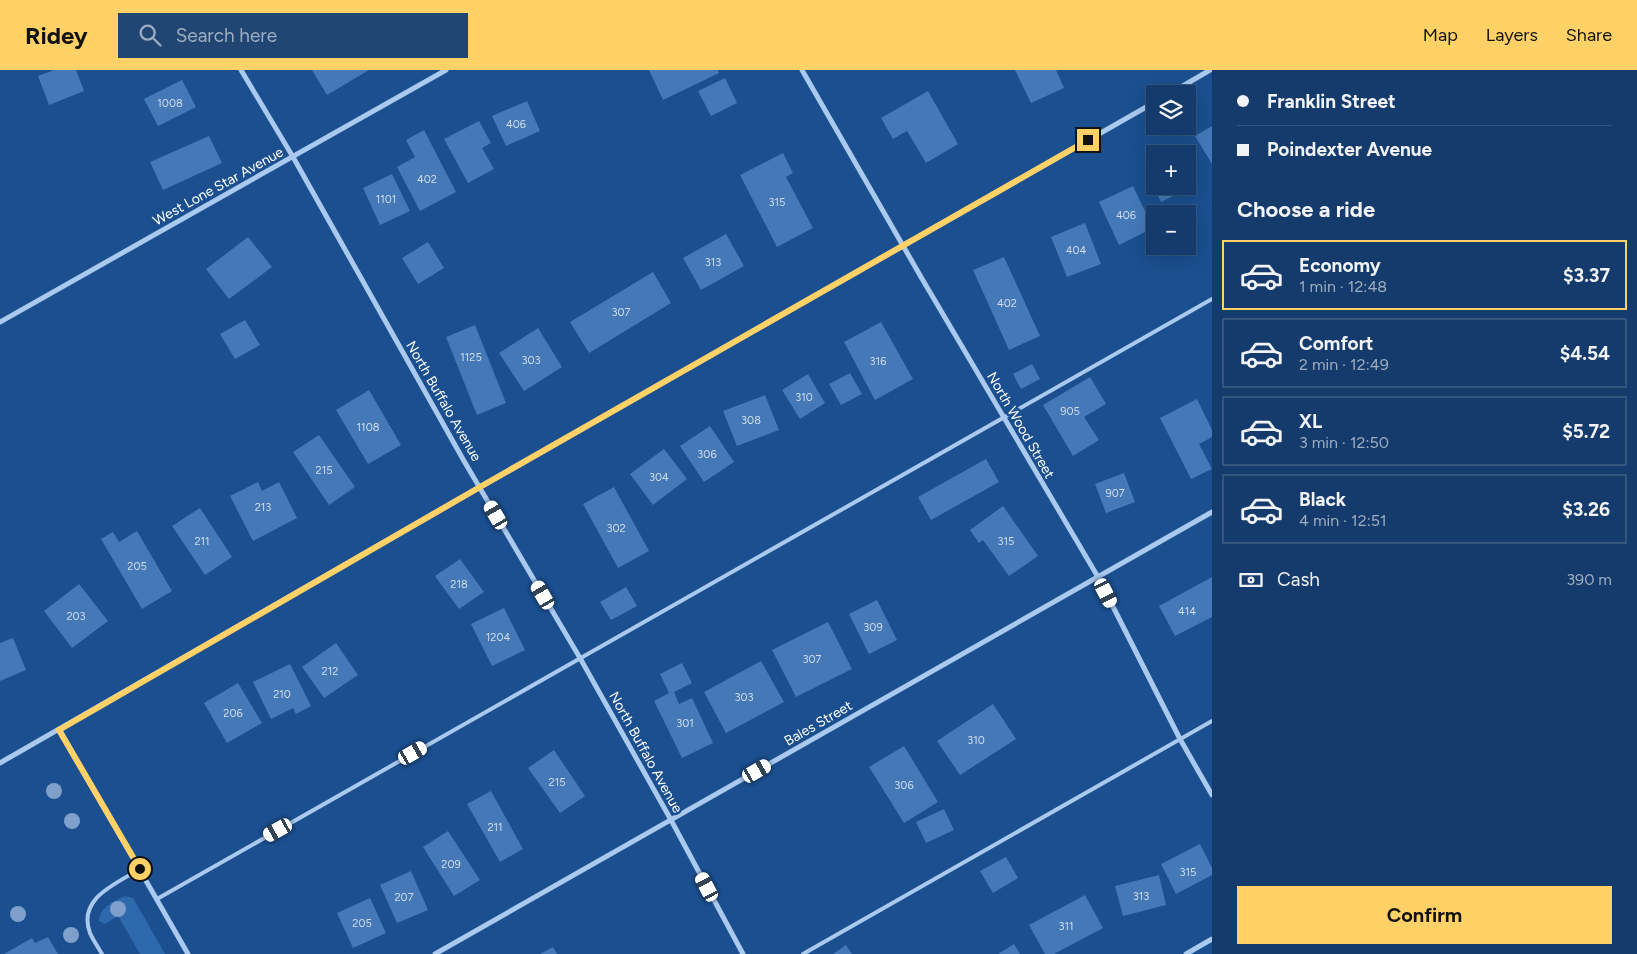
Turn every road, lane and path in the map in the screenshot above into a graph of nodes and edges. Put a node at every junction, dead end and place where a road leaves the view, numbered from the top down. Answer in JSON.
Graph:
{"nodes":[{"id":1,"x":241,"y":70,"type":"edge"},
{"id":2,"x":446,"y":70,"type":"edge"},
{"id":3,"x":802,"y":70,"type":"edge"},
{"id":4,"x":1210,"y":70,"type":"edge"},
{"id":5,"x":1184,"y":85,"type":"edge"},
{"id":6,"x":1146,"y":107,"type":"edge"},
{"id":7,"x":293,"y":157,"type":"junction"},
{"id":8,"x":903,"y":245,"type":"junction"},
{"id":9,"x":1212,"y":299,"type":"edge"},
{"id":10,"x":0,"y":322,"type":"edge"},
{"id":11,"x":1004,"y":418,"type":"junction"},
{"id":12,"x":480,"y":487,"type":"junction"},
{"id":13,"x":1212,"y":512,"type":"edge"},
{"id":14,"x":1098,"y":577,"type":"junction"},
{"id":15,"x":580,"y":658,"type":"junction"},
{"id":16,"x":1212,"y":721,"type":"edge"},
{"id":17,"x":59,"y":730,"type":"junction"},
{"id":18,"x":1180,"y":739,"type":"junction"},
{"id":19,"x":0,"y":763,"type":"edge"},
{"id":20,"x":1212,"y":795,"type":"edge"},
{"id":21,"x":671,"y":820,"type":"junction"},
{"id":22,"x":140,"y":869,"type":"junction"},
{"id":23,"x":157,"y":899,"type":"junction"},
{"id":24,"x":1212,"y":939,"type":"edge"},
{"id":25,"x":102,"y":954,"type":"edge"},
{"id":26,"x":188,"y":954,"type":"edge"},
{"id":27,"x":435,"y":954,"type":"edge"},
{"id":28,"x":743,"y":954,"type":"edge"},
{"id":29,"x":803,"y":954,"type":"edge"},
{"id":30,"x":1186,"y":954,"type":"edge"}],
"edges":[{"from":1,"to":7,"type":"street","name":"North Buffalo Avenue"},
{"from":2,"to":7,"type":"street","name":"West Lone Star Avenue"},
{"from":3,"to":8,"type":"street","name":"North Wood Street"},
{"from":4,"to":5,"type":"street"},
{"from":6,"to":8,"type":"street"},
{"from":7,"to":10,"type":"street","name":"West Lone Star Avenue"},
{"from":7,"to":12,"type":"street","name":"North Buffalo Avenue"},
{"from":8,"to":11,"type":"street","name":"North Wood Street"},
{"from":8,"to":12,"type":"street"},
{"from":9,"to":11,"type":"lane"},
{"from":11,"to":14,"type":"street","name":"North Wood Street"},
{"from":11,"to":15,"type":"lane"},
{"from":12,"to":15,"type":"street","name":"North Buffalo Avenue"},
{"from":12,"to":17,"type":"street"},
{"from":13,"to":14,"type":"street","name":"Bales Street"},
{"from":14,"to":18,"type":"street","name":"North Wood Street"},
{"from":14,"to":21,"type":"street","name":"Bales Street"},
{"from":15,"to":21,"type":"street","name":"North Buffalo Avenue"},
{"from":15,"to":23,"type":"lane"},
{"from":16,"to":18,"type":"lane"},
{"from":17,"to":19,"type":"street"},
{"from":17,"to":22,"type":"street"},
{"from":18,"to":20,"type":"street","name":"North Wood Street"},
{"from":18,"to":29,"type":"lane"},
{"from":21,"to":27,"type":"street","name":"Bales Street"},
{"from":21,"to":28,"type":"street","name":"North Buffalo Avenue"},
{"from":22,"to":23,"type":"street"},
{"from":22,"to":25,"type":"lane"},
{"from":23,"to":26,"type":"street"},
{"from":24,"to":30,"type":"street"}]}
